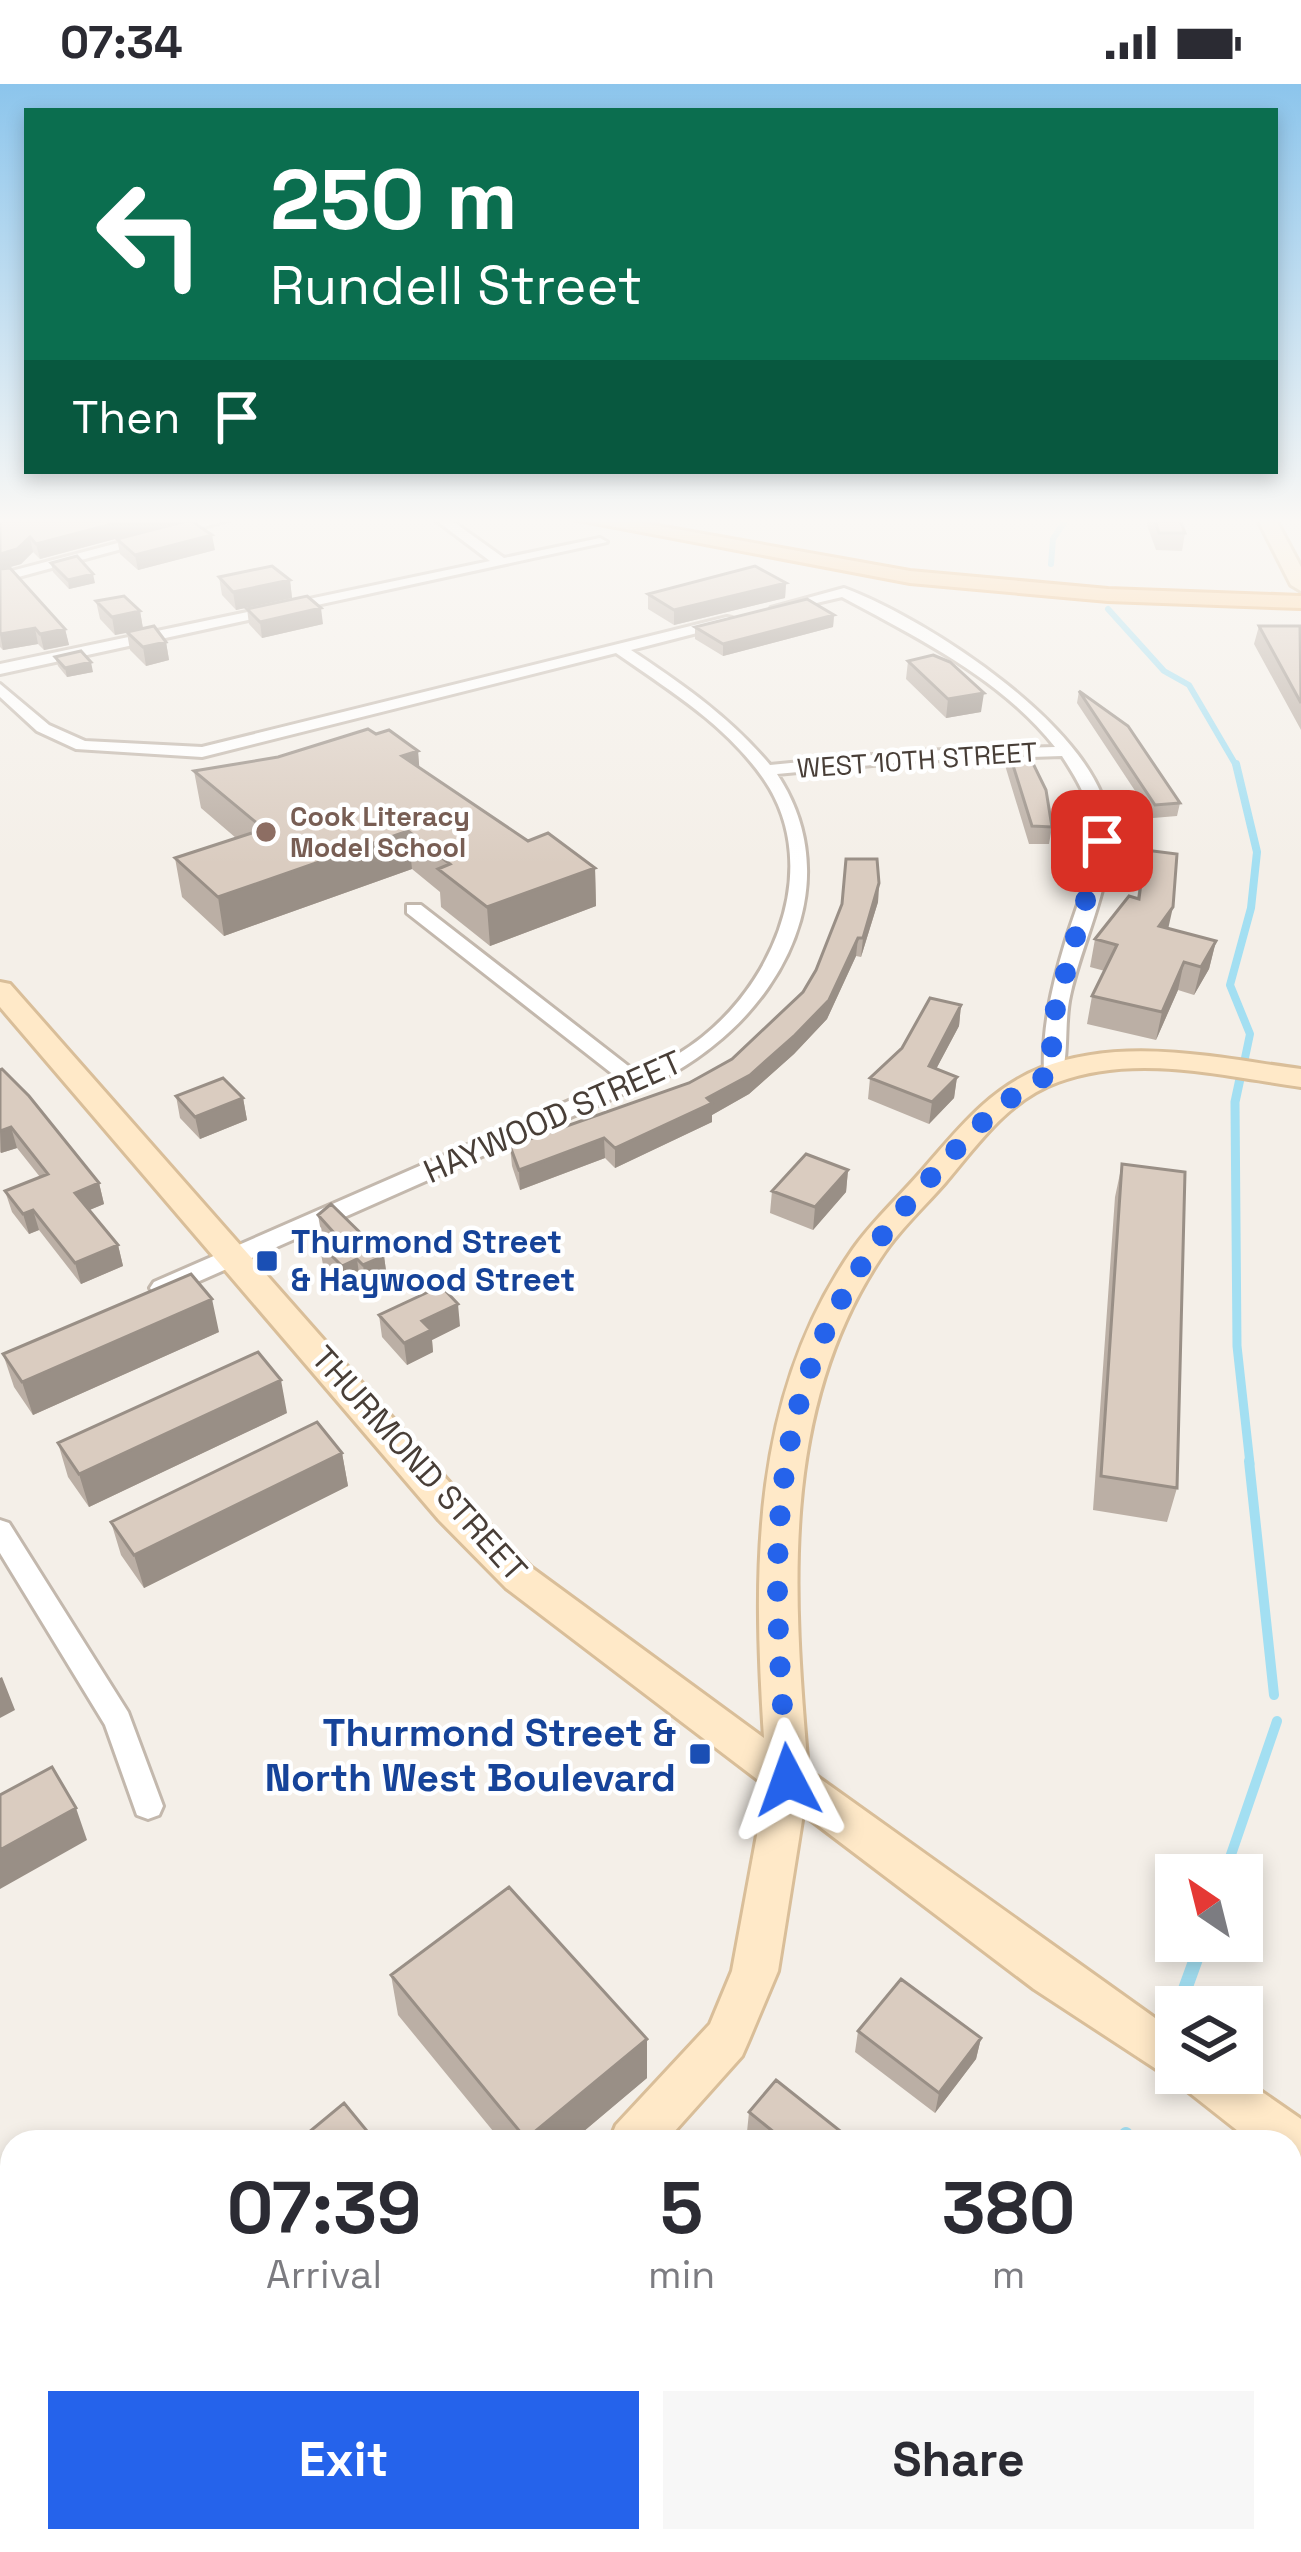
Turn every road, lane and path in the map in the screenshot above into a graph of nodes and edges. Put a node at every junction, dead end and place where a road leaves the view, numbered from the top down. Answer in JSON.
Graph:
{"nodes":[{"id":1,"x":170,"y":633,"type":"edge"},
{"id":2,"x":682,"y":633,"type":"edge"},
{"id":3,"x":918,"y":633,"type":"edge"},
{"id":4,"x":620,"y":649,"type":"junction"},
{"id":5,"x":0,"y":669,"type":"edge"},
{"id":6,"x":0,"y":689,"type":"edge"},
{"id":7,"x":1068,"y":751,"type":"junction"},
{"id":8,"x":766,"y":770,"type":"junction"},
{"id":9,"x":414,"y":909,"type":"dead end"},
{"id":10,"x":0,"y":990,"type":"edge"},
{"id":11,"x":1054,"y":1072,"type":"junction"},
{"id":12,"x":1287,"y":1075,"type":"edge"},
{"id":13,"x":637,"y":1083,"type":"junction"},
{"id":14,"x":236,"y":1256,"type":"junction"},
{"id":15,"x":148,"y":1294,"type":"edge"},
{"id":16,"x":0,"y":1530,"type":"edge"},
{"id":17,"x":788,"y":1780,"type":"junction"},
{"id":18,"x":148,"y":1807,"type":"dead end"},
{"id":19,"x":1155,"y":2045,"type":"edge"},
{"id":20,"x":1225,"y":2094,"type":"edge"},
{"id":21,"x":643,"y":2130,"type":"edge"},
{"id":22,"x":1276,"y":2130,"type":"edge"}],
"edges":[{"from":1,"to":5,"type":"street"},
{"from":2,"to":4,"type":"street"},
{"from":3,"to":7,"type":"street"},
{"from":4,"to":6,"type":"street"},
{"from":4,"to":8,"type":"street","name":"HAYWOOD STREET"},
{"from":7,"to":8,"type":"street","name":"WEST 10TH STREET"},
{"from":7,"to":11,"type":"street"},
{"from":8,"to":13,"type":"street","name":"HAYWOOD STREET"},
{"from":9,"to":13,"type":"street"},
{"from":10,"to":14,"type":"main road","name":"THURMOND STREET"},
{"from":11,"to":12,"type":"main road"},
{"from":11,"to":17,"type":"main road"},
{"from":13,"to":14,"type":"street","name":"HAYWOOD STREET"},
{"from":14,"to":15,"type":"street","name":"HAYWOOD STREET"},
{"from":14,"to":17,"type":"main road","name":"THURMOND STREET"},
{"from":16,"to":18,"type":"street"},
{"from":17,"to":19,"type":"main road","name":"THURMOND STREET"},
{"from":17,"to":21,"type":"main road"},
{"from":20,"to":22,"type":"main road"}]}
